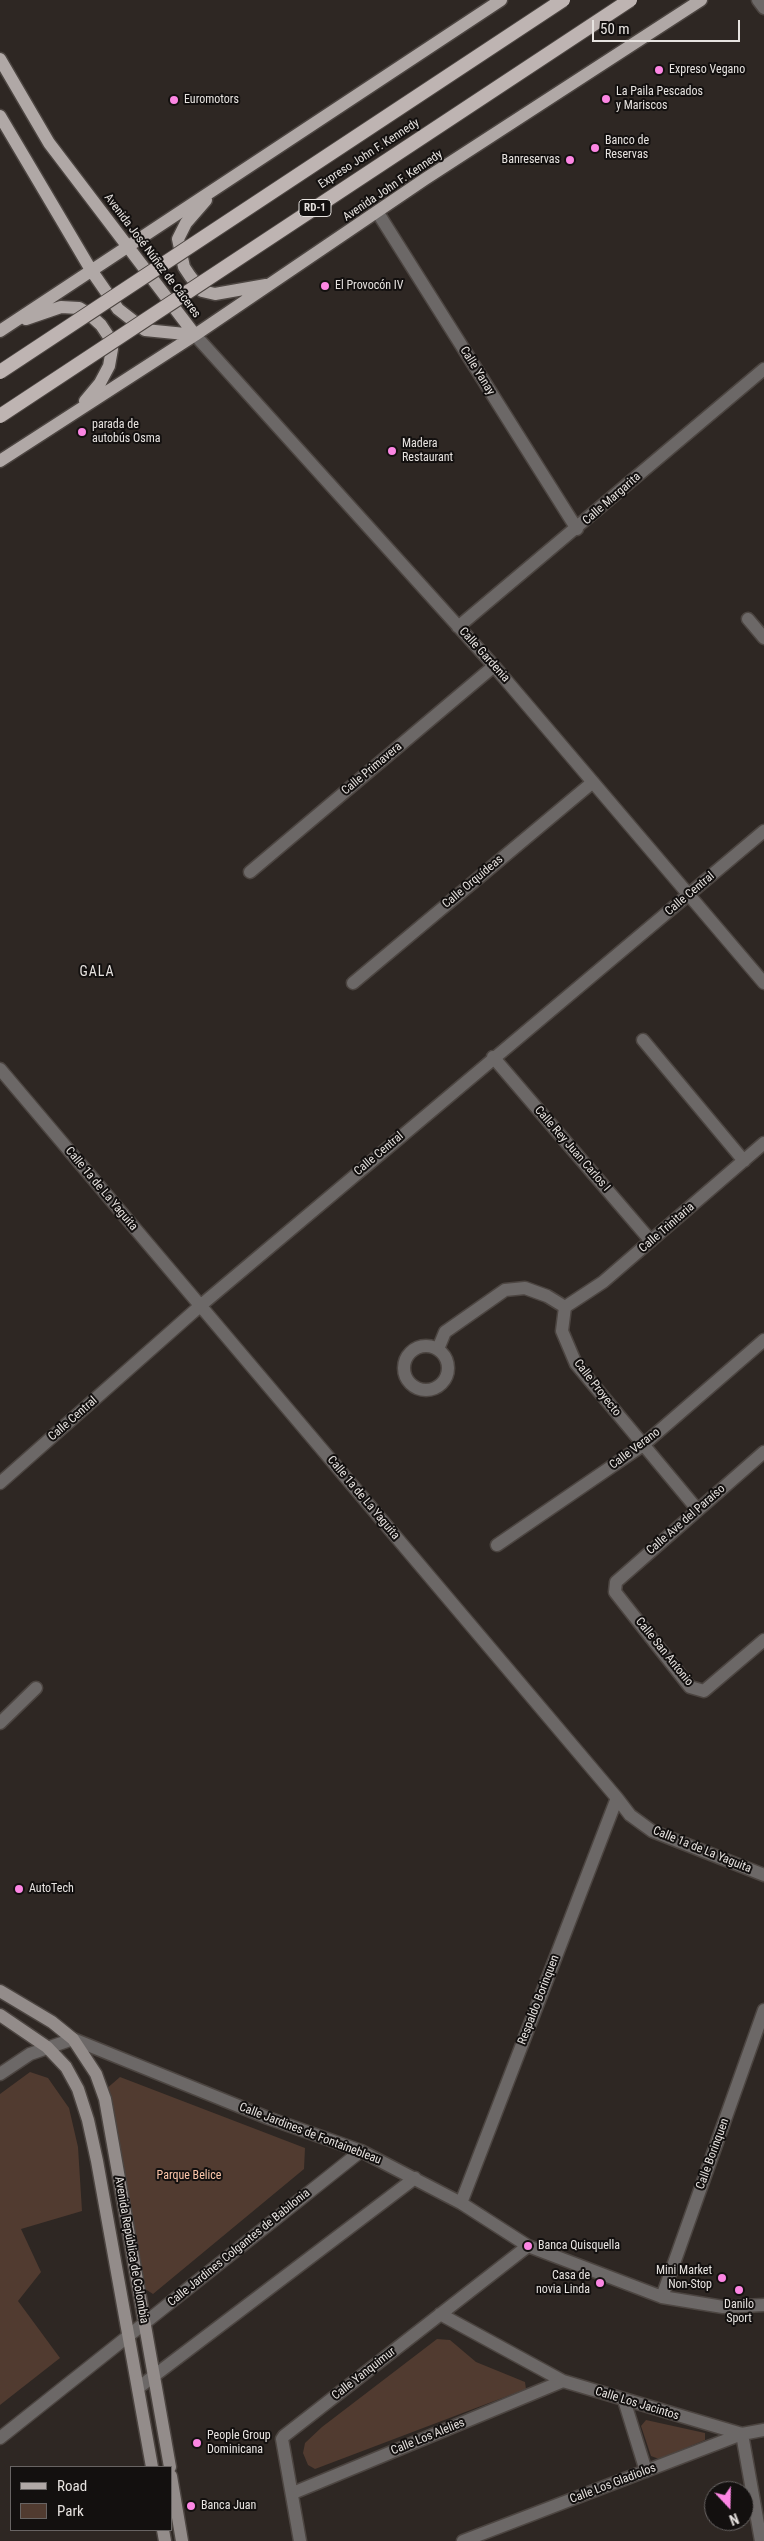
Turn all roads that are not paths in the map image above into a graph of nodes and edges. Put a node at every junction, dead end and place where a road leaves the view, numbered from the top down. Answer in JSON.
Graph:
{"nodes":[{"id":1,"x":501,"y":0,"type":"edge"},
{"id":2,"x":563,"y":0,"type":"edge"},
{"id":3,"x":630,"y":0,"type":"edge"},
{"id":4,"x":701,"y":0,"type":"edge"},
{"id":5,"x":758,"y":0,"type":"edge"},
{"id":6,"x":764,"y":8,"type":"edge"},
{"id":7,"x":0,"y":59,"type":"edge"},
{"id":8,"x":0,"y":116,"type":"edge"},
{"id":9,"x":218,"y":186,"type":"junction"},
{"id":10,"x":378,"y":213,"type":"junction"},
{"id":11,"x":127,"y":247,"type":"junction"},
{"id":12,"x":91,"y":270,"type":"junction"},
{"id":13,"x":272,"y":283,"type":"junction"},
{"id":14,"x":4,"y":328,"type":"edge"},
{"id":15,"x":195,"y":335,"type":"junction"},
{"id":16,"x":764,"y":369,"type":"edge"},
{"id":17,"x":0,"y":372,"type":"edge"},
{"id":18,"x":75,"y":412,"type":"junction"},
{"id":19,"x":0,"y":416,"type":"edge"},
{"id":20,"x":0,"y":461,"type":"edge"},
{"id":21,"x":577,"y":529,"type":"junction"},
{"id":22,"x":748,"y":619,"type":"dead end"},
{"id":23,"x":458,"y":627,"type":"junction"},
{"id":24,"x":764,"y":638,"type":"edge"},
{"id":25,"x":494,"y":666,"type":"junction"},
{"id":26,"x":594,"y":782,"type":"junction"},
{"id":27,"x":764,"y":831,"type":"edge"},
{"id":28,"x":250,"y":872,"type":"dead end"},
{"id":29,"x":690,"y":894,"type":"junction"},
{"id":30,"x":353,"y":983,"type":"dead end"},
{"id":31,"x":764,"y":983,"type":"edge"},
{"id":32,"x":643,"y":1040,"type":"dead end"},
{"id":33,"x":493,"y":1057,"type":"junction"},
{"id":34,"x":0,"y":1069,"type":"edge"},
{"id":35,"x":764,"y":1143,"type":"edge"},
{"id":36,"x":744,"y":1160,"type":"junction"},
{"id":37,"x":651,"y":1242,"type":"junction"},
{"id":38,"x":200,"y":1306,"type":"junction"},
{"id":39,"x":565,"y":1307,"type":"junction"},
{"id":40,"x":764,"y":1340,"type":"edge"},
{"id":41,"x":438,"y":1349,"type":"dead end"},
{"id":42,"x":643,"y":1445,"type":"junction"},
{"id":43,"x":764,"y":1452,"type":"edge"},
{"id":44,"x":0,"y":1483,"type":"edge"},
{"id":45,"x":697,"y":1510,"type":"junction"},
{"id":46,"x":497,"y":1545,"type":"dead end"},
{"id":47,"x":615,"y":1592,"type":"joint"},
{"id":48,"x":764,"y":1640,"type":"edge"},
{"id":49,"x":36,"y":1688,"type":"dead end"},
{"id":50,"x":0,"y":1723,"type":"edge"},
{"id":51,"x":617,"y":1798,"type":"junction"},
{"id":52,"x":764,"y":1875,"type":"edge"},
{"id":53,"x":0,"y":1991,"type":"edge"},
{"id":54,"x":764,"y":2010,"type":"edge"},
{"id":55,"x":0,"y":2015,"type":"edge"},
{"id":56,"x":73,"y":2040,"type":"junction"},
{"id":57,"x":47,"y":2047,"type":"junction"},
{"id":58,"x":0,"y":2074,"type":"edge"},
{"id":59,"x":361,"y":2151,"type":"junction"},
{"id":60,"x":416,"y":2178,"type":"junction"},
{"id":61,"x":461,"y":2203,"type":"junction"},
{"id":62,"x":528,"y":2246,"type":"junction"},
{"id":63,"x":662,"y":2297,"type":"junction"},
{"id":64,"x":764,"y":2305,"type":"edge"},
{"id":65,"x":440,"y":2314,"type":"junction"},
{"id":66,"x":144,"y":2326,"type":"junction"},
{"id":67,"x":129,"y":2337,"type":"junction"},
{"id":68,"x":154,"y":2376,"type":"junction"},
{"id":69,"x":563,"y":2381,"type":"junction"},
{"id":70,"x":138,"y":2388,"type":"junction"},
{"id":71,"x":624,"y":2400,"type":"junction"},
{"id":72,"x":764,"y":2430,"type":"edge"},
{"id":73,"x":742,"y":2434,"type":"junction"},
{"id":74,"x":0,"y":2438,"type":"edge"},
{"id":75,"x":152,"y":2466,"type":"edge"},
{"id":76,"x":170,"y":2466,"type":"edge"},
{"id":77,"x":646,"y":2471,"type":"junction"},
{"id":78,"x":172,"y":2482,"type":"edge"},
{"id":79,"x":293,"y":2493,"type":"junction"},
{"id":80,"x":182,"y":2541,"type":"edge"},
{"id":81,"x":300,"y":2541,"type":"edge"},
{"id":82,"x":463,"y":2541,"type":"edge"},
{"id":83,"x":761,"y":2541,"type":"edge"}],
"edges":[{"from":1,"to":9,"type":"main road"},
{"from":2,"to":17,"type":"highway","name":"Expreso John F. Kennedy","bridge":true},
{"from":3,"to":19,"type":"highway","name":"Expreso John F. Kennedy","number":"RD-1","bridge":true},
{"from":4,"to":10,"type":"main road","name":"Avenida John F. Kennedy"},
{"from":5,"to":6,"type":"street"},
{"from":7,"to":11,"type":"main road","name":"Avenida José Núñez de Cáceres"},
{"from":8,"to":12,"type":"main road","name":"Avenida José Núñez de Cáceres"},
{"from":9,"to":11,"type":"main road"},
{"from":9,"to":13,"type":"main road"},
{"from":10,"to":13,"type":"main road","name":"Avenida John F. Kennedy"},
{"from":10,"to":21,"type":"street","name":"Calle Yanay"},
{"from":11,"to":12,"type":"main road"},
{"from":11,"to":15,"type":"main road","name":"Avenida José Núñez de Cáceres"},
{"from":12,"to":14,"type":"main road"},
{"from":12,"to":15,"type":"main road","name":"Avenida José Núñez de Cáceres"},
{"from":13,"to":15,"type":"main road","name":"Avenida John F. Kennedy"},
{"from":14,"to":18,"type":"main road"},
{"from":15,"to":18,"type":"main road","name":"Avenida John F. Kennedy"},
{"from":15,"to":23,"type":"street","name":"Calle Gardenia"},
{"from":16,"to":21,"type":"street","name":"Calle Margarita"},
{"from":18,"to":20,"type":"main road","name":"Avenida John F. Kennedy"},
{"from":21,"to":23,"type":"street","name":"Calle Margarita"},
{"from":22,"to":24,"type":"street"},
{"from":23,"to":25,"type":"street","name":"Calle Gardenia"},
{"from":25,"to":26,"type":"street","name":"Calle Gardenia"},
{"from":25,"to":28,"type":"street","name":"Calle Primavera"},
{"from":26,"to":29,"type":"street","name":"Calle Gardenia"},
{"from":26,"to":30,"type":"street","name":"Calle Orquídeas"},
{"from":27,"to":29,"type":"street","name":"Calle Central"},
{"from":29,"to":31,"type":"street","name":"Calle Gardenia"},
{"from":29,"to":33,"type":"street","name":"Calle Central"},
{"from":32,"to":36,"type":"street"},
{"from":33,"to":37,"type":"street","name":"Calle Rey Juan Carlos I"},
{"from":33,"to":38,"type":"street","name":"Calle Central"},
{"from":34,"to":38,"type":"street","name":"Calle 1a de La Yaguita"},
{"from":35,"to":36,"type":"street","name":"Calle Trinitaria"},
{"from":36,"to":37,"type":"street","name":"Calle Trinitaria"},
{"from":37,"to":39,"type":"street","name":"Calle Trinitaria"},
{"from":38,"to":44,"type":"street","name":"Calle Central"},
{"from":38,"to":51,"type":"street","name":"Calle 1a de La Yaguita"},
{"from":39,"to":41,"type":"street"},
{"from":39,"to":42,"type":"street","name":"Calle Proyecto"},
{"from":40,"to":42,"type":"street","name":"Calle Verano"},
{"from":42,"to":45,"type":"street","name":"Calle Proyecto"},
{"from":42,"to":46,"type":"street","name":"Calle Verano"},
{"from":43,"to":45,"type":"street","name":"Calle Ave del Paraíso"},
{"from":45,"to":47,"type":"street","name":"Calle Ave del Paraíso"},
{"from":47,"to":48,"type":"street","name":"Calle San Antonio"},
{"from":49,"to":50,"type":"street"},
{"from":51,"to":52,"type":"street","name":"Calle 1a de La Yaguita"},
{"from":51,"to":61,"type":"street","name":"Respaldo Borinquen"},
{"from":53,"to":56,"type":"main road","name":"Avenida República de Colombia"},
{"from":54,"to":63,"type":"street","name":"Calle Borinquen"},
{"from":55,"to":57,"type":"main road","name":"Avenida República de Colombia"},
{"from":56,"to":57,"type":"street"},
{"from":56,"to":59,"type":"street","name":"Calle Jardines de Fontainebleau"},
{"from":56,"to":66,"type":"main road","name":"Avenida República de Colombia"},
{"from":57,"to":58,"type":"street"},
{"from":57,"to":67,"type":"main road","name":"Avenida República de Colombia"},
{"from":59,"to":60,"type":"street","name":"Calle Jardines de Fontainebleau"},
{"from":59,"to":66,"type":"street","name":"Calle Jardines Colgantes de Babilonia"},
{"from":60,"to":61,"type":"street","name":"Calle Jardines de Fontainebleau"},
{"from":60,"to":68,"type":"street"},
{"from":61,"to":62,"type":"street","name":"Calle Jardines de Fontainebleau"},
{"from":62,"to":63,"type":"street","name":"Calle Jardines de Fontainebleau"},
{"from":62,"to":65,"type":"street","name":"Calle Yanquimur"},
{"from":63,"to":64,"type":"street","name":"Calle Jardines de Fontainebleau"},
{"from":65,"to":69,"type":"street","name":"Calle Los Jacintos"},
{"from":65,"to":79,"type":"street","name":"Calle Yanquimur"},
{"from":66,"to":67,"type":"street","name":"Calle Jardines Colgantes de Babilonia"},
{"from":66,"to":68,"type":"main road","name":"Avenida República de Colombia"},
{"from":67,"to":70,"type":"main road","name":"Avenida República de Colombia"},
{"from":67,"to":74,"type":"street","name":"Calle Jardines Colgantes de Babilonia"},
{"from":68,"to":70,"type":"street"},
{"from":68,"to":76,"type":"main road","name":"Avenida República de Colombia"},
{"from":69,"to":71,"type":"street","name":"Calle Los Jacintos"},
{"from":69,"to":79,"type":"street","name":"Calle Los Alelies"},
{"from":70,"to":75,"type":"main road","name":"Avenida República de Colombia"},
{"from":71,"to":73,"type":"street","name":"Calle Los Jacintos"},
{"from":71,"to":77,"type":"street"},
{"from":72,"to":73,"type":"street","name":"Calle Los Gladiolos"},
{"from":73,"to":77,"type":"street","name":"Calle Los Gladiolos"},
{"from":73,"to":83,"type":"street"},
{"from":77,"to":82,"type":"street","name":"Calle Los Gladiolos"},
{"from":78,"to":80,"type":"main road"},
{"from":79,"to":81,"type":"street","name":"Calle Yanquimur"}]}
